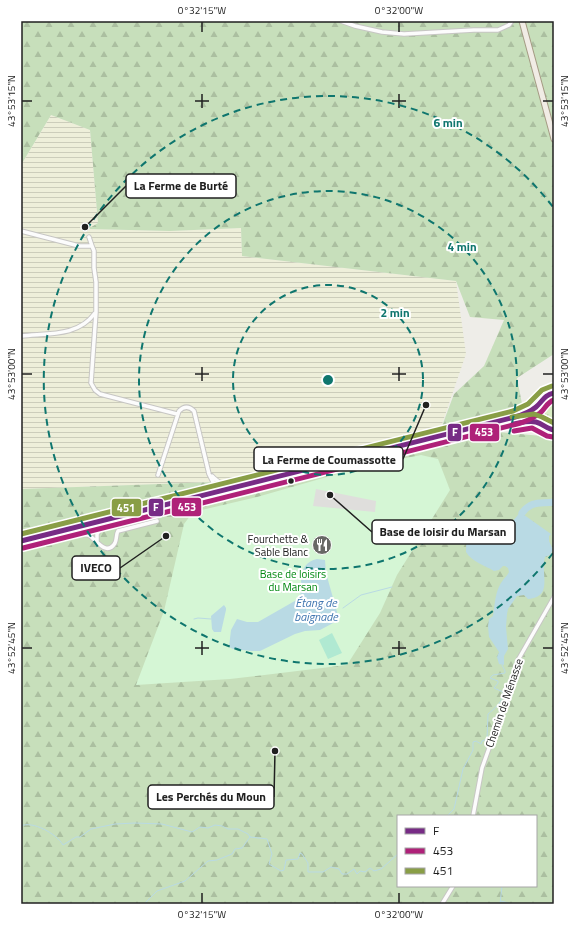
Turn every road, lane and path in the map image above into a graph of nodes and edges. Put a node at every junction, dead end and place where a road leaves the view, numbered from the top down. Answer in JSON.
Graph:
{"nodes":[{"id":1,"x":341,"y":21,"type":"edge"},
{"id":2,"x":512,"y":21,"type":"edge"},
{"id":3,"x":522,"y":21,"type":"edge"},
{"id":4,"x":554,"y":126,"type":"edge"},
{"id":5,"x":554,"y":139,"type":"edge"},
{"id":6,"x":21,"y":232,"type":"edge"},
{"id":7,"x":89,"y":237,"type":"dead end"},
{"id":8,"x":92,"y":246,"type":"junction"},
{"id":9,"x":96,"y":312,"type":"junction"},
{"id":10,"x":21,"y":336,"type":"edge"},
{"id":11,"x":554,"y":393,"type":"edge"},
{"id":12,"x":537,"y":407,"type":"junction"},
{"id":13,"x":177,"y":414,"type":"junction"},
{"id":14,"x":540,"y":424,"type":"junction"},
{"id":15,"x":554,"y":430,"type":"edge"},
{"id":16,"x":208,"y":468,"type":"junction"},
{"id":17,"x":158,"y":475,"type":"dead end"},
{"id":18,"x":286,"y":476,"type":"junction"},
{"id":19,"x":212,"y":494,"type":"junction"},
{"id":20,"x":157,"y":521,"type":"dead end"},
{"id":21,"x":102,"y":527,"type":"junction"},
{"id":22,"x":21,"y":541,"type":"edge"},
{"id":23,"x":35,"y":543,"type":"junction"},
{"id":24,"x":97,"y":543,"type":"junction"},
{"id":25,"x":21,"y":547,"type":"edge"},
{"id":26,"x":554,"y":597,"type":"edge"},
{"id":27,"x":473,"y":815,"type":"edge"},
{"id":28,"x":452,"y":887,"type":"edge"},
{"id":29,"x":442,"y":904,"type":"edge"}],
"edges":[{"from":1,"to":2,"type":"street"},
{"from":3,"to":4,"type":"main road"},
{"from":3,"to":5,"type":"main road"},
{"from":6,"to":8,"type":"street"},
{"from":7,"to":8,"type":"street"},
{"from":8,"to":9,"type":"street"},
{"from":9,"to":10,"type":"street"},
{"from":9,"to":13,"type":"street"},
{"from":11,"to":12,"type":"main road"},
{"from":12,"to":14,"type":"main road"},
{"from":12,"to":18,"type":"main road"},
{"from":13,"to":16,"type":"street"},
{"from":13,"to":17,"type":"street"},
{"from":14,"to":15,"type":"main road"},
{"from":14,"to":21,"type":"main road"},
{"from":16,"to":18,"type":"street"},
{"from":16,"to":19,"type":"street"},
{"from":18,"to":19,"type":"main road"},
{"from":19,"to":22,"type":"main road"},
{"from":20,"to":24,"type":"street"},
{"from":21,"to":23,"type":"main road"},
{"from":21,"to":24,"type":"street"},
{"from":23,"to":24,"type":"street"},
{"from":23,"to":25,"type":"main road"},
{"from":26,"to":27,"type":"street","name":"Chemin de Ménasse"},
{"from":28,"to":29,"type":"street"}]}
